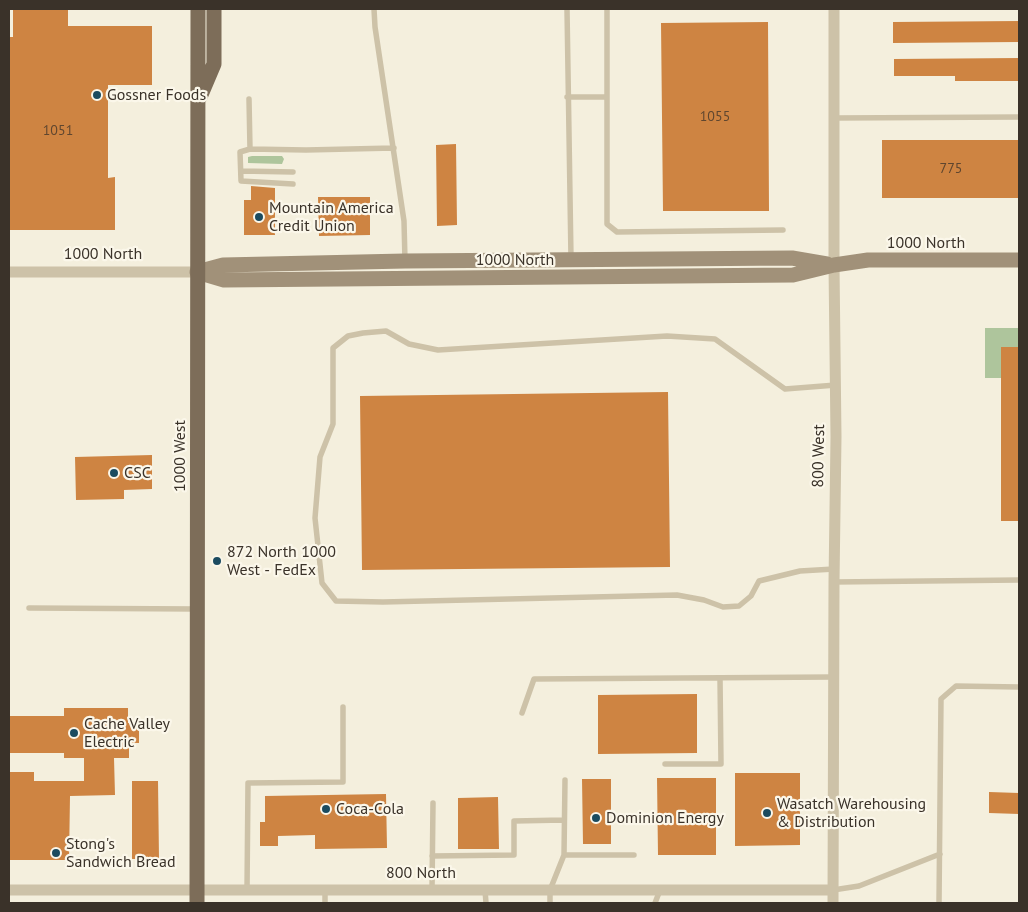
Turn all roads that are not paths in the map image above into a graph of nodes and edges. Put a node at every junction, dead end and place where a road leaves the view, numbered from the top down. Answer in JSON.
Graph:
{"nodes":[{"id":1,"x":198,"y":9,"type":"edge"},
{"id":2,"x":214,"y":9,"type":"edge"},
{"id":3,"x":374,"y":9,"type":"edge"},
{"id":4,"x":567,"y":9,"type":"edge"},
{"id":5,"x":607,"y":9,"type":"edge"},
{"id":6,"x":834,"y":9,"type":"edge"},
{"id":7,"x":568,"y":97,"type":"junction"},
{"id":8,"x":607,"y":97,"type":"junction"},
{"id":9,"x":249,"y":99,"type":"dead end"},
{"id":10,"x":198,"y":103,"type":"junction"},
{"id":11,"x":1019,"y":117,"type":"edge"},
{"id":12,"x":835,"y":118,"type":"junction"},
{"id":13,"x":394,"y":148,"type":"junction"},
{"id":14,"x":250,"y":149,"type":"junction"},
{"id":15,"x":241,"y":171,"type":"junction"},
{"id":16,"x":293,"y":172,"type":"dead end"},
{"id":17,"x":293,"y":184,"type":"dead end"},
{"id":18,"x":783,"y":230,"type":"dead end"},
{"id":19,"x":571,"y":260,"type":"junction"},
{"id":20,"x":1019,"y":260,"type":"edge"},
{"id":21,"x":405,"y":261,"type":"junction"},
{"id":22,"x":834,"y":265,"type":"junction"},
{"id":23,"x":9,"y":272,"type":"edge"},
{"id":24,"x":197,"y":272,"type":"junction"},
{"id":25,"x":836,"y":385,"type":"junction"},
{"id":26,"x":834,"y":569,"type":"junction"},
{"id":27,"x":1019,"y":580,"type":"edge"},
{"id":28,"x":834,"y":582,"type":"junction"},
{"id":29,"x":29,"y":608,"type":"dead end"},
{"id":30,"x":198,"y":609,"type":"junction"},
{"id":31,"x":833,"y":677,"type":"junction"},
{"id":32,"x":720,"y":678,"type":"junction"},
{"id":33,"x":1019,"y":686,"type":"edge"},
{"id":34,"x":343,"y":707,"type":"dead end"},
{"id":35,"x":522,"y":712,"type":"dead end"},
{"id":36,"x":665,"y":764,"type":"dead end"},
{"id":37,"x":565,"y":780,"type":"dead end"},
{"id":38,"x":432,"y":803,"type":"dead end"},
{"id":39,"x":564,"y":820,"type":"junction"},
{"id":40,"x":940,"y":854,"type":"junction"},
{"id":41,"x":564,"y":855,"type":"junction"},
{"id":42,"x":634,"y":855,"type":"dead end"},
{"id":43,"x":432,"y":856,"type":"junction"},
{"id":44,"x":9,"y":890,"type":"edge"},
{"id":45,"x":247,"y":890,"type":"junction"},
{"id":46,"x":325,"y":890,"type":"junction"},
{"id":47,"x":432,"y":890,"type":"junction"},
{"id":48,"x":485,"y":890,"type":"junction"},
{"id":49,"x":550,"y":890,"type":"junction"},
{"id":50,"x":660,"y":890,"type":"junction"},
{"id":51,"x":833,"y":890,"type":"junction"},
{"id":52,"x":197,"y":896,"type":"edge"},
{"id":53,"x":325,"y":903,"type":"edge"},
{"id":54,"x":486,"y":903,"type":"edge"},
{"id":55,"x":550,"y":903,"type":"edge"},
{"id":56,"x":655,"y":903,"type":"edge"},
{"id":57,"x":833,"y":903,"type":"edge"},
{"id":58,"x":939,"y":903,"type":"edge"}],
"edges":[{"from":1,"to":10,"type":"main road","name":"1000 West"},
{"from":2,"to":10,"type":"main road"},
{"from":3,"to":13,"type":"lane"},
{"from":4,"to":7,"type":"lane"},
{"from":5,"to":8,"type":"lane"},
{"from":6,"to":12,"type":"street","name":"800 West"},
{"from":7,"to":8,"type":"lane"},
{"from":7,"to":19,"type":"lane"},
{"from":8,"to":18,"type":"lane"},
{"from":9,"to":14,"type":"lane"},
{"from":10,"to":24,"type":"main road","name":"1000 West"},
{"from":11,"to":12,"type":"lane"},
{"from":12,"to":22,"type":"street","name":"800 West"},
{"from":13,"to":14,"type":"lane"},
{"from":13,"to":21,"type":"lane"},
{"from":14,"to":15,"type":"lane"},
{"from":15,"to":16,"type":"lane"},
{"from":15,"to":17,"type":"lane"},
{"from":19,"to":21,"type":"street","name":"1000 North"},
{"from":19,"to":22,"type":"street","name":"1000 North"},
{"from":20,"to":22,"type":"street","name":"1000 North"},
{"from":21,"to":24,"type":"street","name":"1000 North"},
{"from":22,"to":24,"type":"street","name":"1000 North"},
{"from":22,"to":25,"type":"street","name":"800 West"},
{"from":23,"to":24,"type":"street","name":"1000 North"},
{"from":24,"to":30,"type":"main road","name":"1000 West"},
{"from":25,"to":26,"type":"street","name":"800 West"},
{"from":25,"to":26,"type":"lane"},
{"from":26,"to":28,"type":"street","name":"800 West"},
{"from":27,"to":28,"type":"lane"},
{"from":28,"to":31,"type":"street","name":"800 West"},
{"from":29,"to":30,"type":"lane"},
{"from":30,"to":52,"type":"main road","name":"1000 West"},
{"from":31,"to":32,"type":"lane"},
{"from":31,"to":51,"type":"street","name":"800 West"},
{"from":32,"to":35,"type":"lane"},
{"from":32,"to":36,"type":"lane"},
{"from":33,"to":40,"type":"lane"},
{"from":34,"to":45,"type":"lane"},
{"from":37,"to":39,"type":"lane"},
{"from":38,"to":43,"type":"lane"},
{"from":39,"to":41,"type":"lane"},
{"from":39,"to":43,"type":"lane"},
{"from":40,"to":51,"type":"lane"},
{"from":40,"to":58,"type":"lane"},
{"from":41,"to":42,"type":"lane"},
{"from":41,"to":49,"type":"lane"},
{"from":43,"to":47,"type":"lane"},
{"from":44,"to":52,"type":"street","name":"800 North"},
{"from":45,"to":46,"type":"street","name":"800 North"},
{"from":45,"to":52,"type":"street","name":"800 North"},
{"from":46,"to":47,"type":"street","name":"800 North"},
{"from":46,"to":53,"type":"lane"},
{"from":47,"to":48,"type":"street","name":"800 North"},
{"from":48,"to":49,"type":"street","name":"800 North"},
{"from":48,"to":54,"type":"lane"},
{"from":49,"to":50,"type":"street","name":"800 North"},
{"from":49,"to":55,"type":"lane"},
{"from":50,"to":51,"type":"street","name":"800 North"},
{"from":50,"to":56,"type":"lane"},
{"from":51,"to":57,"type":"street","name":"800 West"}]}
